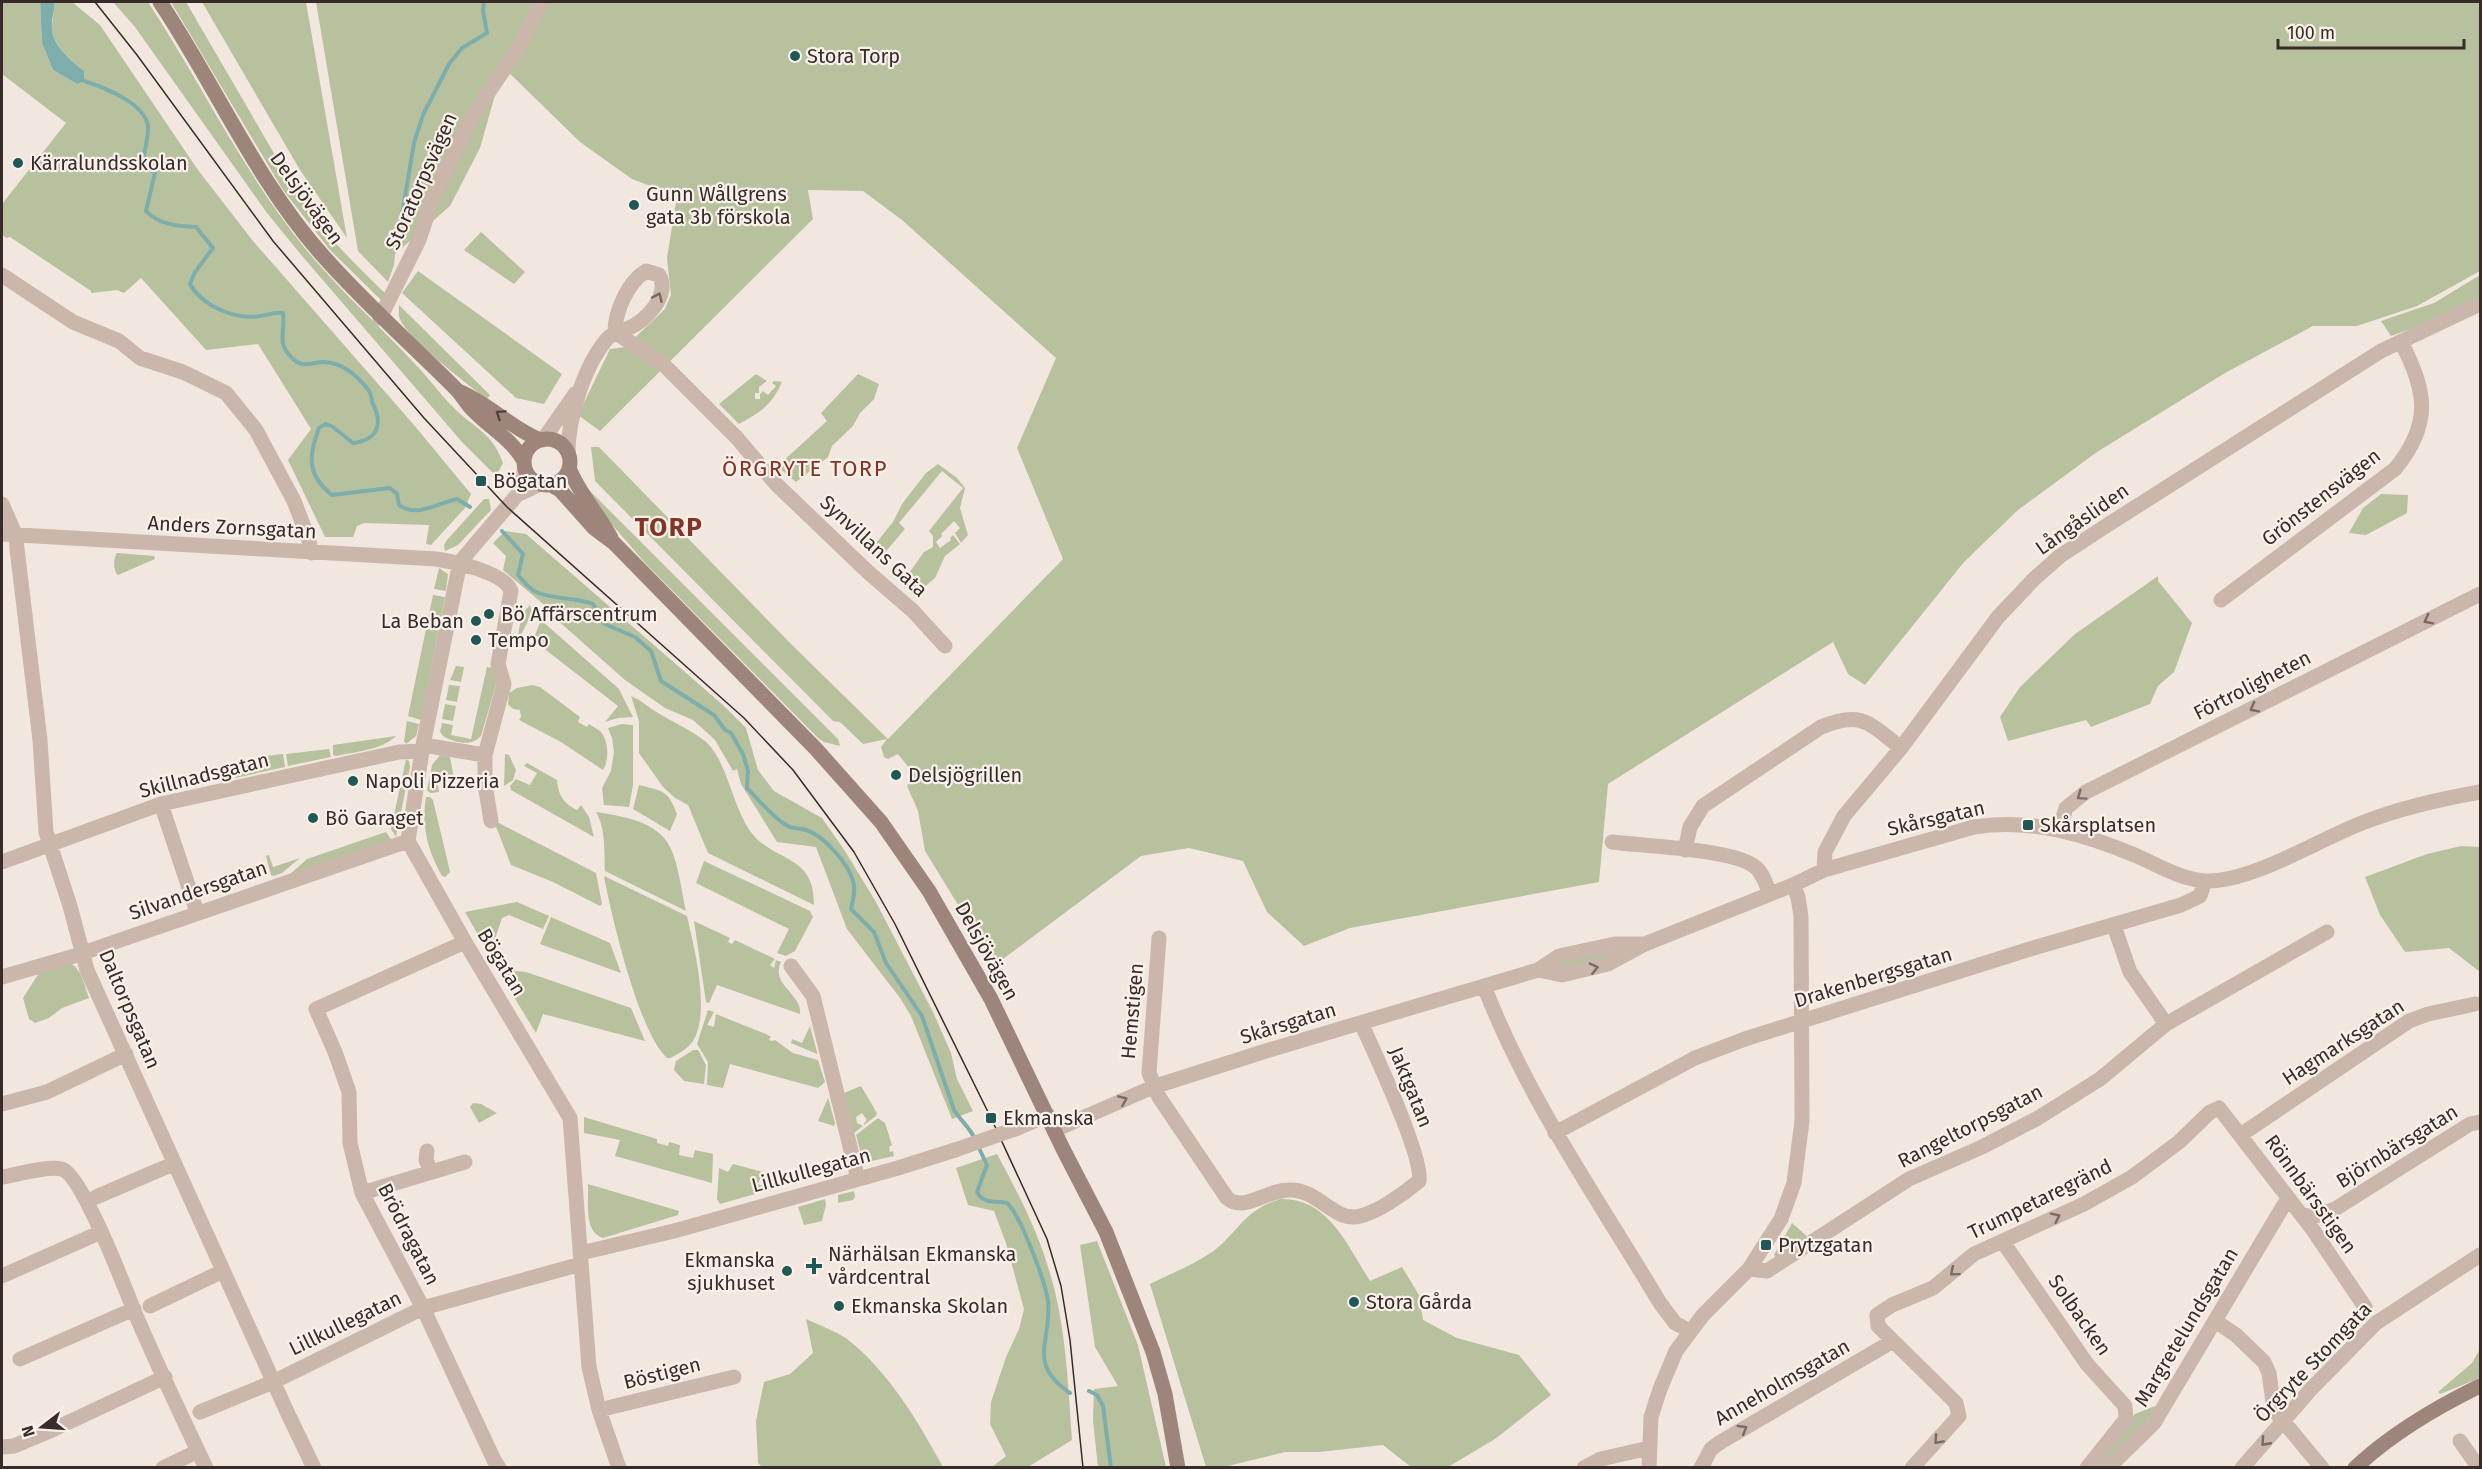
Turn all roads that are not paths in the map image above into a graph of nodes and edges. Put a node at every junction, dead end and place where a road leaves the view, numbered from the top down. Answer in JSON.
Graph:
{"nodes":[{"id":1,"x":160,"y":2,"type":"edge"},
{"id":2,"x":541,"y":2,"type":"edge"},
{"id":3,"x":2,"y":275,"type":"edge"},
{"id":4,"x":2481,"y":304,"type":"edge"},
{"id":5,"x":380,"y":318,"type":"junction"},
{"id":6,"x":2401,"y":342,"type":"junction"},
{"id":7,"x":581,"y":387,"type":"junction"},
{"id":8,"x":458,"y":391,"type":"junction"},
{"id":9,"x":541,"y":440,"type":"junction"},
{"id":10,"x":568,"y":460,"type":"junction"},
{"id":11,"x":525,"y":465,"type":"junction"},
{"id":12,"x":546,"y":484,"type":"junction"},
{"id":13,"x":517,"y":495,"type":"junction"},
{"id":14,"x":2,"y":504,"type":"edge"},
{"id":15,"x":9,"y":535,"type":"edge"},
{"id":16,"x":614,"y":543,"type":"junction"},
{"id":17,"x":311,"y":553,"type":"junction"},
{"id":18,"x":460,"y":562,"type":"junction"},
{"id":19,"x":2481,"y":594,"type":"edge"},
{"id":20,"x":2221,"y":600,"type":"dead end"},
{"id":21,"x":945,"y":646,"type":"dead end"},
{"id":22,"x":422,"y":748,"type":"junction"},
{"id":23,"x":1901,"y":748,"type":"junction"},
{"id":24,"x":485,"y":755,"type":"junction"},
{"id":25,"x":2481,"y":792,"type":"edge"},
{"id":26,"x":161,"y":804,"type":"junction"},
{"id":27,"x":491,"y":821,"type":"dead end"},
{"id":28,"x":2059,"y":830,"type":"junction"},
{"id":29,"x":408,"y":841,"type":"junction"},
{"id":30,"x":50,"y":843,"type":"junction"},
{"id":31,"x":1612,"y":843,"type":"dead end"},
{"id":32,"x":1685,"y":850,"type":"junction"},
{"id":33,"x":2,"y":862,"type":"edge"},
{"id":34,"x":1824,"y":870,"type":"junction"},
{"id":35,"x":2205,"y":881,"type":"junction"},
{"id":36,"x":1793,"y":885,"type":"junction"},
{"id":37,"x":1770,"y":894,"type":"junction"},
{"id":38,"x":197,"y":912,"type":"junction"},
{"id":39,"x":2114,"y":926,"type":"junction"},
{"id":40,"x":2327,"y":932,"type":"dead end"},
{"id":41,"x":1159,"y":938,"type":"dead end"},
{"id":42,"x":465,"y":942,"type":"junction"},
{"id":43,"x":82,"y":953,"type":"junction"},
{"id":44,"x":791,"y":966,"type":"dead end"},
{"id":45,"x":2,"y":977,"type":"edge"},
{"id":46,"x":1484,"y":986,"type":"junction"},
{"id":47,"x":2475,"y":1004,"type":"dead end"},
{"id":48,"x":1801,"y":1021,"type":"junction"},
{"id":49,"x":1361,"y":1023,"type":"junction"},
{"id":50,"x":2166,"y":1024,"type":"junction"},
{"id":51,"x":126,"y":1054,"type":"junction"},
{"id":52,"x":1154,"y":1087,"type":"junction"},
{"id":53,"x":2,"y":1104,"type":"edge"},
{"id":54,"x":2219,"y":1108,"type":"joint"},
{"id":55,"x":1048,"y":1115,"type":"junction"},
{"id":56,"x":2481,"y":1122,"type":"edge"},
{"id":57,"x":1055,"y":1130,"type":"junction"},
{"id":58,"x":1555,"y":1133,"type":"junction"},
{"id":59,"x":2242,"y":1134,"type":"junction"},
{"id":60,"x":427,"y":1151,"type":"dead end"},
{"id":61,"x":465,"y":1162,"type":"dead end"},
{"id":62,"x":173,"y":1164,"type":"junction"},
{"id":63,"x":431,"y":1172,"type":"junction"},
{"id":64,"x":2,"y":1177,"type":"edge"},
{"id":65,"x":858,"y":1179,"type":"junction"},
{"id":66,"x":362,"y":1193,"type":"junction"},
{"id":67,"x":96,"y":1197,"type":"dead end"},
{"id":68,"x":2288,"y":1198,"type":"junction"},
{"id":69,"x":2302,"y":1215,"type":"junction"},
{"id":70,"x":100,"y":1232,"type":"junction"},
{"id":71,"x":2003,"y":1242,"type":"junction"},
{"id":72,"x":2481,"y":1254,"type":"edge"},
{"id":73,"x":581,"y":1259,"type":"junction"},
{"id":74,"x":1749,"y":1269,"type":"junction"},
{"id":75,"x":223,"y":1271,"type":"junction"},
{"id":76,"x":2,"y":1276,"type":"edge"},
{"id":77,"x":150,"y":1306,"type":"dead end"},
{"id":78,"x":2365,"y":1307,"type":"dead end"},
{"id":79,"x":423,"y":1308,"type":"junction"},
{"id":80,"x":134,"y":1309,"type":"junction"},
{"id":81,"x":2216,"y":1322,"type":"junction"},
{"id":82,"x":1690,"y":1332,"type":"junction"},
{"id":83,"x":1893,"y":1341,"type":"junction"},
{"id":84,"x":20,"y":1359,"type":"dead end"},
{"id":85,"x":165,"y":1377,"type":"junction"},
{"id":86,"x":734,"y":1377,"type":"dead end"},
{"id":87,"x":273,"y":1382,"type":"junction"},
{"id":88,"x":2481,"y":1386,"type":"edge"},
{"id":89,"x":599,"y":1410,"type":"junction"},
{"id":90,"x":2126,"y":1410,"type":"joint"},
{"id":91,"x":200,"y":1412,"type":"dead end"},
{"id":92,"x":2283,"y":1421,"type":"junction"},
{"id":93,"x":2460,"y":1441,"type":"dead end"},
{"id":94,"x":2,"y":1448,"type":"edge"},
{"id":95,"x":1649,"y":1448,"type":"junction"},
{"id":96,"x":198,"y":1451,"type":"junction"},
{"id":97,"x":163,"y":1467,"type":"edge"},
{"id":98,"x":206,"y":1467,"type":"edge"},
{"id":99,"x":315,"y":1467,"type":"edge"},
{"id":100,"x":500,"y":1467,"type":"edge"},
{"id":101,"x":619,"y":1467,"type":"edge"},
{"id":102,"x":1178,"y":1467,"type":"edge"},
{"id":103,"x":1584,"y":1467,"type":"edge"},
{"id":104,"x":1649,"y":1467,"type":"edge"},
{"id":105,"x":1701,"y":1467,"type":"edge"},
{"id":106,"x":1912,"y":1467,"type":"edge"},
{"id":107,"x":2087,"y":1467,"type":"edge"},
{"id":108,"x":2108,"y":1467,"type":"edge"},
{"id":109,"x":2242,"y":1467,"type":"edge"},
{"id":110,"x":2322,"y":1467,"type":"edge"},
{"id":111,"x":2355,"y":1467,"type":"edge"},
{"id":112,"x":2479,"y":1467,"type":"edge"}],
"edges":[{"from":1,"to":5,"type":"street","name":"Delsjövägen"},
{"from":2,"to":5,"type":"street","name":"Storatorpsvägen"},
{"from":3,"to":17,"type":"street"},
{"from":4,"to":6,"type":"street","name":"Långåsliden"},
{"from":5,"to":8,"type":"street","name":"Delsjövägen"},
{"from":6,"to":20,"type":"street","name":"Grönstensvägen"},
{"from":6,"to":23,"type":"street","name":"Långåsliden"},
{"from":7,"to":9,"type":"street"},
{"from":7,"to":10,"type":"street"},
{"from":7,"to":21,"type":"street","name":"Synvillans Gata"},
{"from":9,"to":8,"type":"street","name":"Delsjövägen","one_way":true},
{"from":8,"to":11,"type":"street","name":"Delsjövägen"},
{"from":9,"to":10,"type":"street"},
{"from":9,"to":11,"type":"street"},
{"from":10,"to":12,"type":"street"},
{"from":10,"to":16,"type":"street","name":"Delsjövägen"},
{"from":11,"to":12,"type":"street"},
{"from":11,"to":13,"type":"street"},
{"from":12,"to":13,"type":"street"},
{"from":12,"to":16,"type":"street","name":"Delsjövägen"},
{"from":13,"to":18,"type":"street"},
{"from":14,"to":15,"type":"street","name":"Daltorpsgatan"},
{"from":15,"to":17,"type":"street","name":"Anders Zornsgatan"},
{"from":15,"to":30,"type":"street","name":"Daltorpsgatan"},
{"from":16,"to":55,"type":"street","name":"Delsjövägen"},
{"from":17,"to":18,"type":"street","name":"Anders Zornsgatan"},
{"from":18,"to":22,"type":"street"},
{"from":18,"to":24,"type":"street"},
{"from":19,"to":28,"type":"street","name":"Förtroligheten","one_way":true},
{"from":22,"to":24,"type":"street","name":"Skillnadsgatan"},
{"from":22,"to":26,"type":"street","name":"Skillnadsgatan"},
{"from":22,"to":29,"type":"street"},
{"from":23,"to":32,"type":"street"},
{"from":23,"to":34,"type":"street","name":"Långåsliden"},
{"from":24,"to":27,"type":"street"},
{"from":25,"to":35,"type":"street","name":"Skårsgatan"},
{"from":26,"to":30,"type":"street","name":"Skillnadsgatan"},
{"from":26,"to":38,"type":"street"},
{"from":28,"to":34,"type":"street","name":"Skårsgatan"},
{"from":28,"to":35,"type":"street","name":"Skårsgatan"},
{"from":29,"to":38,"type":"street","name":"Silvandersgatan"},
{"from":29,"to":42,"type":"street","name":"Bögatan"},
{"from":30,"to":33,"type":"street","name":"Skillnadsgatan"},
{"from":30,"to":43,"type":"street","name":"Daltorpsgatan"},
{"from":31,"to":32,"type":"street"},
{"from":32,"to":37,"type":"street"},
{"from":34,"to":36,"type":"street","name":"Skårsgatan"},
{"from":35,"to":39,"type":"street","name":"Drakenbergsgatan"},
{"from":36,"to":37,"type":"street","name":"Skårsgatan"},
{"from":36,"to":48,"type":"street"},
{"from":37,"to":46,"type":"street","name":"Skårsgatan"},
{"from":38,"to":43,"type":"street","name":"Silvandersgatan"},
{"from":39,"to":48,"type":"street","name":"Drakenbergsgatan"},
{"from":39,"to":50,"type":"street"},
{"from":40,"to":50,"type":"street","name":"Rangeltorpsgatan"},
{"from":41,"to":52,"type":"street","name":"Hemstigen"},
{"from":42,"to":66,"type":"street","name":"Brödragatan"},
{"from":42,"to":73,"type":"street","name":"Bögatan"},
{"from":43,"to":45,"type":"street","name":"Silvandersgatan"},
{"from":43,"to":51,"type":"street","name":"Daltorpsgatan"},
{"from":44,"to":65,"type":"street"},
{"from":46,"to":49,"type":"street","name":"Skårsgatan"},
{"from":46,"to":58,"type":"street"},
{"from":47,"to":59,"type":"street","name":"Hagmarksgatan"},
{"from":48,"to":58,"type":"street","name":"Drakenbergsgatan"},
{"from":48,"to":74,"type":"street"},
{"from":49,"to":52,"type":"street","name":"Skårsgatan"},
{"from":49,"to":52,"type":"street","name":"Jaktgatan"},
{"from":50,"to":74,"type":"street","name":"Rangeltorpsgatan"},
{"from":51,"to":53,"type":"street"},
{"from":51,"to":62,"type":"street","name":"Daltorpsgatan"},
{"from":57,"to":52,"type":"street","name":"Skårsgatan","one_way":true},
{"from":54,"to":59,"type":"street","name":"Rönnbärsstigen"},
{"from":71,"to":54,"type":"street","name":"Trumpetaregränd","one_way":true},
{"from":55,"to":57,"type":"street","name":"Delsjövägen"},
{"from":55,"to":65,"type":"street","name":"Lillkullegatan","bridge":true},
{"from":56,"to":69,"type":"street","name":"Björnbärsgatan"},
{"from":57,"to":102,"type":"street","name":"Delsjövägen"},
{"from":58,"to":82,"type":"street"},
{"from":59,"to":68,"type":"street","name":"Rönnbärsstigen"},
{"from":60,"to":63,"type":"street"},
{"from":61,"to":63,"type":"street"},
{"from":62,"to":67,"type":"street"},
{"from":62,"to":75,"type":"street","name":"Daltorpsgatan"},
{"from":63,"to":66,"type":"street"},
{"from":64,"to":70,"type":"street"},
{"from":65,"to":73,"type":"street","name":"Lillkullegatan"},
{"from":66,"to":79,"type":"street","name":"Brödragatan"},
{"from":68,"to":69,"type":"street","name":"Rönnbärsstigen"},
{"from":68,"to":81,"type":"street","name":"Margretelundsgatan"},
{"from":69,"to":78,"type":"street","name":"Rönnbärsstigen"},
{"from":70,"to":76,"type":"street"},
{"from":70,"to":80,"type":"street"},
{"from":71,"to":83,"type":"street","name":"Trumpetaregränd","one_way":true},
{"from":71,"to":90,"type":"street","name":"Solbacken"},
{"from":72,"to":92,"type":"street","name":"Örgryte Stomgata"},
{"from":73,"to":79,"type":"street","name":"Lillkullegatan"},
{"from":73,"to":89,"type":"street","name":"Bögatan"},
{"from":74,"to":82,"type":"street"},
{"from":75,"to":77,"type":"street"},
{"from":75,"to":87,"type":"street","name":"Daltorpsgatan"},
{"from":79,"to":87,"type":"street","name":"Lillkullegatan"},
{"from":79,"to":100,"type":"street","name":"Brödragatan"},
{"from":80,"to":84,"type":"street"},
{"from":80,"to":85,"type":"street"},
{"from":81,"to":92,"type":"street"},
{"from":81,"to":108,"type":"street","name":"Margretelundsgatan"},
{"from":82,"to":95,"type":"street"},
{"from":105,"to":83,"type":"street","name":"Anneholmsgatan","one_way":true},
{"from":83,"to":106,"type":"street","one_way":true},
{"from":85,"to":94,"type":"street"},
{"from":85,"to":96,"type":"street"},
{"from":86,"to":89,"type":"street","name":"Böstigen"},
{"from":87,"to":91,"type":"street","name":"Lillkullegatan"},
{"from":87,"to":99,"type":"street","name":"Daltorpsgatan"},
{"from":88,"to":111,"type":"street"},
{"from":89,"to":101,"type":"street","name":"Bögatan"},
{"from":90,"to":107,"type":"street","name":"Margretelundsgatan"},
{"from":92,"to":109,"type":"street","name":"Örgryte Stomgata","one_way":true},
{"from":92,"to":110,"type":"street"},
{"from":93,"to":112,"type":"street"},
{"from":95,"to":103,"type":"street"},
{"from":95,"to":104,"type":"street"},
{"from":96,"to":97,"type":"street"},
{"from":96,"to":98,"type":"street"}]}
